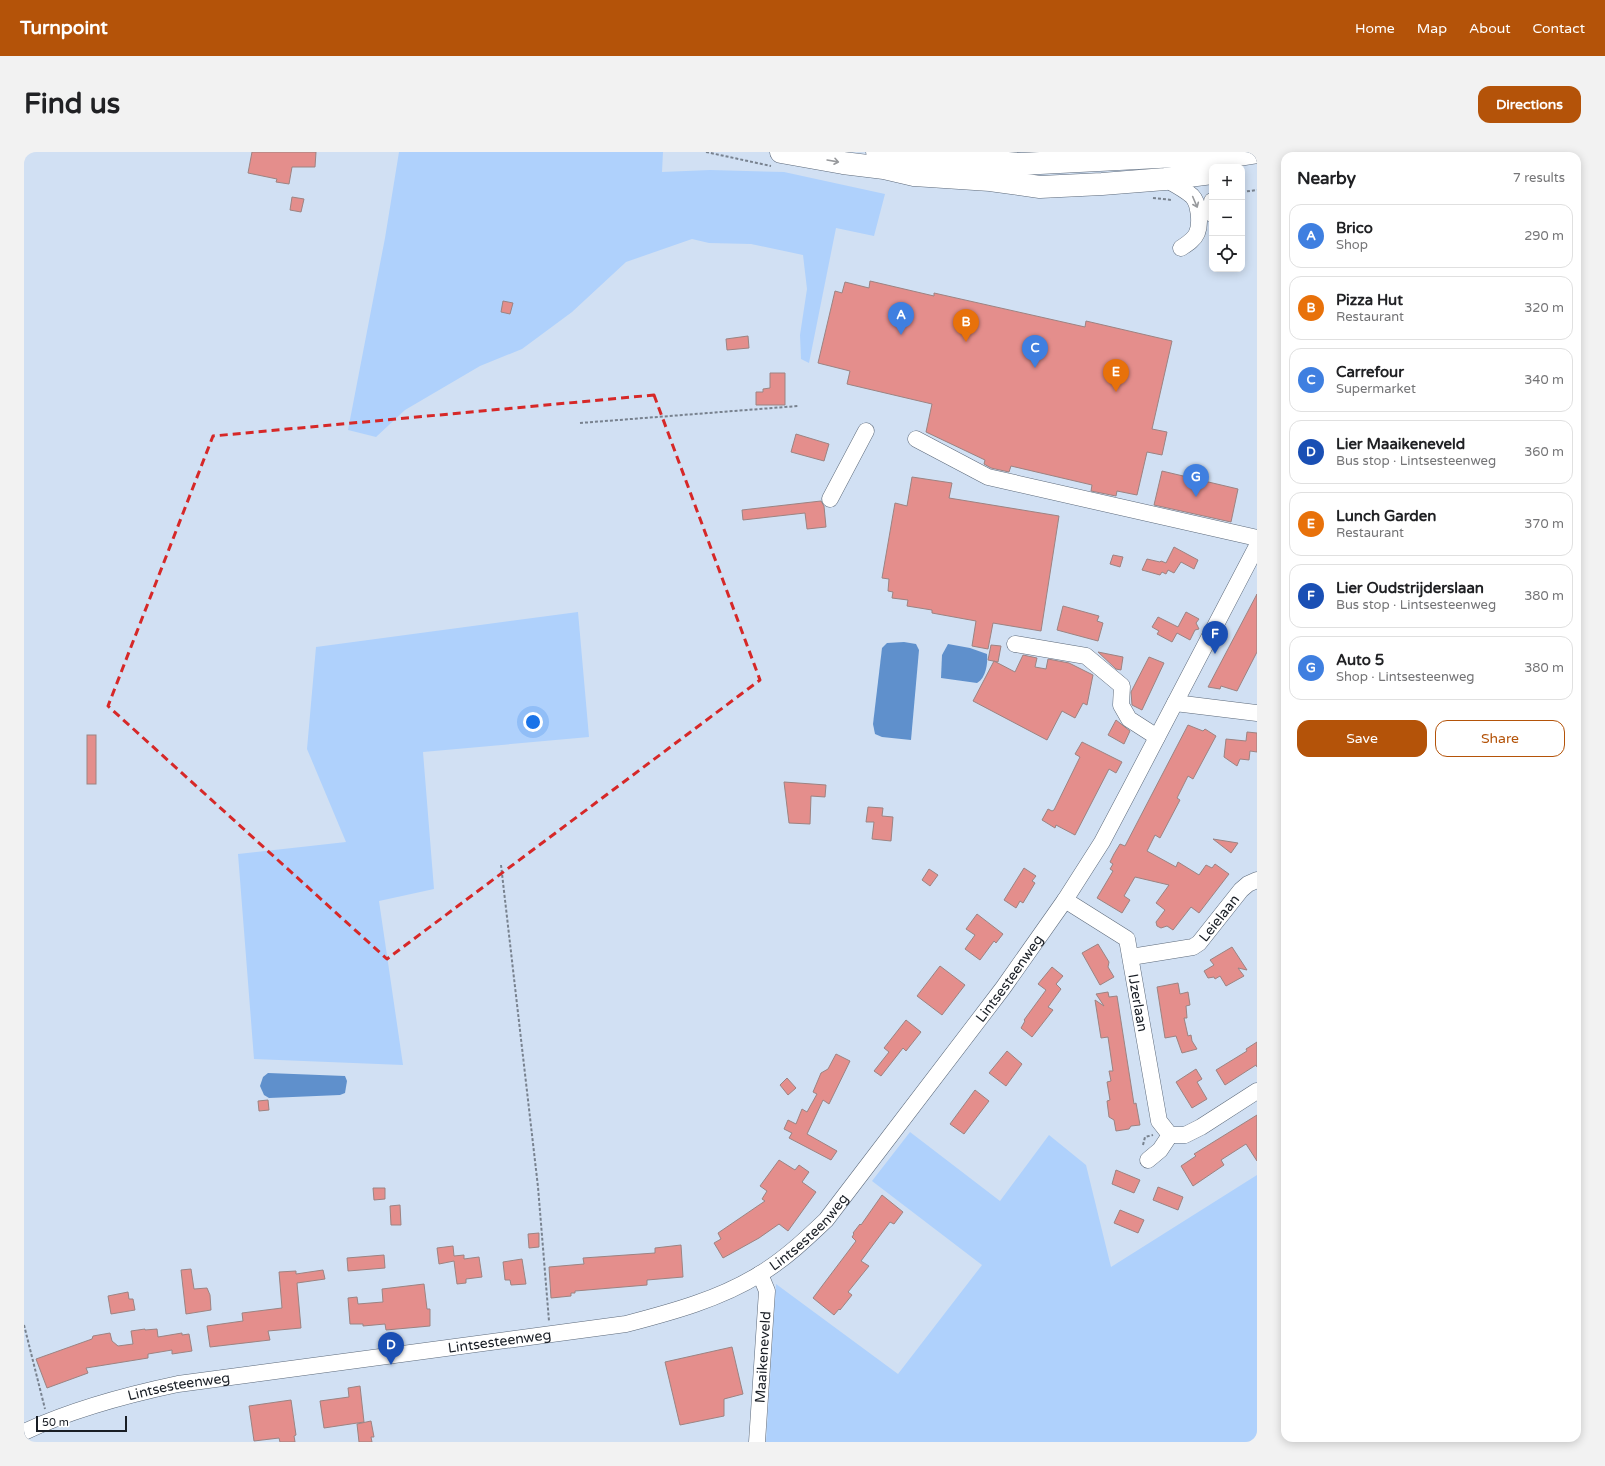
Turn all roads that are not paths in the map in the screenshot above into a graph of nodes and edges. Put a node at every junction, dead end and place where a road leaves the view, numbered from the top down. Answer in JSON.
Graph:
{"nodes":[{"id":1,"x":781,"y":152,"type":"edge"},
{"id":2,"x":1040,"y":152,"type":"edge"},
{"id":3,"x":1203,"y":152,"type":"edge"},
{"id":4,"x":1257,"y":152,"type":"edge"},
{"id":5,"x":881,"y":160,"type":"edge"},
{"id":6,"x":973,"y":161,"type":"junction"},
{"id":7,"x":1257,"y":168,"type":"edge"},
{"id":8,"x":1245,"y":169,"type":"edge"},
{"id":9,"x":1209,"y":173,"type":"edge"},
{"id":10,"x":1165,"y":179,"type":"junction"},
{"id":11,"x":1181,"y":248,"type":"dead end"},
{"id":12,"x":866,"y":430,"type":"dead end"},
{"id":13,"x":916,"y":439,"type":"dead end"},
{"id":14,"x":830,"y":499,"type":"dead end"},
{"id":15,"x":1257,"y":538,"type":"edge"},
{"id":16,"x":1257,"y":546,"type":"edge"},
{"id":17,"x":1015,"y":644,"type":"dead end"},
{"id":18,"x":1175,"y":703,"type":"junction"},
{"id":19,"x":1257,"y":713,"type":"edge"},
{"id":20,"x":1157,"y":737,"type":"junction"},
{"id":21,"x":1257,"y":880,"type":"edge"},
{"id":22,"x":1065,"y":900,"type":"junction"},
{"id":23,"x":1131,"y":957,"type":"junction"},
{"id":24,"x":1257,"y":1091,"type":"edge"},
{"id":25,"x":1170,"y":1135,"type":"junction"},
{"id":26,"x":1145,"y":1152,"type":"road end"},
{"id":27,"x":760,"y":1274,"type":"junction"},
{"id":28,"x":24,"y":1432,"type":"edge"},
{"id":29,"x":758,"y":1442,"type":"edge"}],
"edges":[{"from":1,"to":5,"type":"highway","one_way":true},
{"from":2,"to":6,"type":"highway"},
{"from":3,"to":6,"type":"highway"},
{"from":4,"to":5,"type":"highway"},
{"from":5,"to":6,"type":"highway"},
{"from":5,"to":10,"type":"highway"},
{"from":7,"to":8,"type":"highway"},
{"from":9,"to":10,"type":"highway"},
{"from":10,"to":11,"type":"street","one_way":true},
{"from":12,"to":14,"type":"street"},
{"from":13,"to":15,"type":"street"},
{"from":16,"to":18,"type":"street","name":"Lintsesteenweg"},
{"from":17,"to":20,"type":"street"},
{"from":18,"to":19,"type":"street"},
{"from":18,"to":20,"type":"street","name":"Lintsesteenweg"},
{"from":20,"to":22,"type":"street","name":"Lintsesteenweg"},
{"from":21,"to":23,"type":"street","name":"Leielaan"},
{"from":22,"to":23,"type":"street","name":"IJzerlaan"},
{"from":22,"to":27,"type":"street","name":"Lintsesteenweg"},
{"from":23,"to":25,"type":"street","name":"IJzerlaan"},
{"from":24,"to":25,"type":"street"},
{"from":25,"to":26,"type":"street"},
{"from":27,"to":28,"type":"street","name":"Lintsesteenweg"},
{"from":27,"to":29,"type":"street","name":"Maaikeneveld"}]}
